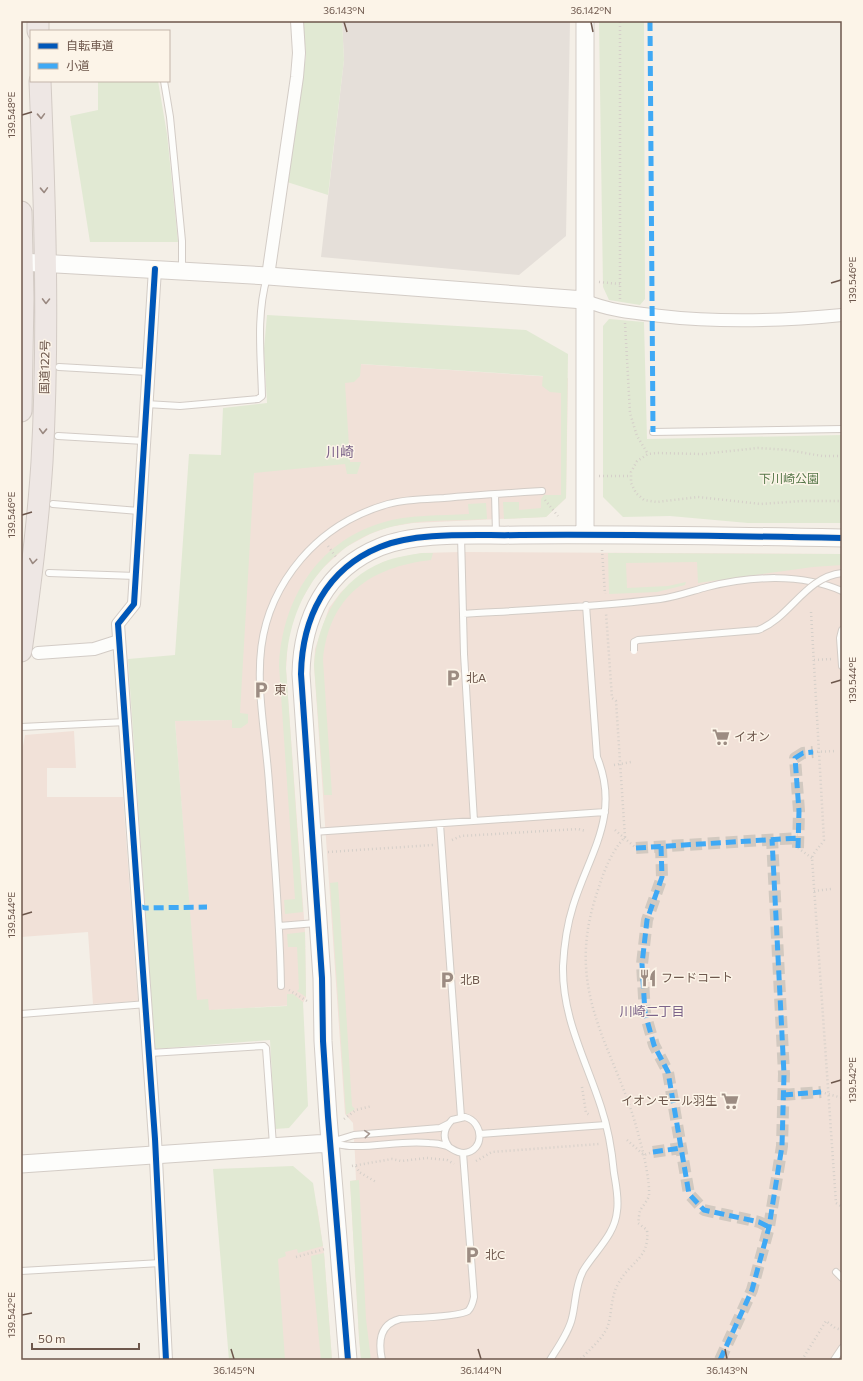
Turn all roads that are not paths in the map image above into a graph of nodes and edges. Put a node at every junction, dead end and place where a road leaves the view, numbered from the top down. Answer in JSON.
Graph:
{"nodes":[{"id":1,"x":297,"y":21,"type":"edge"},
{"id":2,"x":585,"y":21,"type":"edge"},
{"id":3,"x":40,"y":82,"type":"edge"},
{"id":4,"x":164,"y":82,"type":"edge"},
{"id":5,"x":21,"y":212,"type":"edge"},
{"id":6,"x":21,"y":262,"type":"edge"},
{"id":7,"x":46,"y":262,"type":"junction"},
{"id":8,"x":155,"y":269,"type":"junction"},
{"id":9,"x":182,"y":270,"type":"junction"},
{"id":10,"x":268,"y":276,"type":"junction"},
{"id":11,"x":584,"y":300,"type":"junction"},
{"id":12,"x":842,"y":315,"type":"edge"},
{"id":13,"x":59,"y":367,"type":"dead end"},
{"id":14,"x":148,"y":372,"type":"junction"},
{"id":15,"x":146,"y":404,"type":"junction"},
{"id":16,"x":21,"y":411,"type":"edge"},
{"id":17,"x":842,"y":429,"type":"edge"},
{"id":18,"x":653,"y":432,"type":"dead end"},
{"id":19,"x":58,"y":436,"type":"dead end"},
{"id":20,"x":144,"y":441,"type":"junction"},
{"id":21,"x":542,"y":490,"type":"road end"},
{"id":22,"x":495,"y":494,"type":"junction"},
{"id":23,"x":53,"y":504,"type":"dead end"},
{"id":24,"x":139,"y":511,"type":"junction"},
{"id":25,"x":496,"y":535,"type":"junction"},
{"id":26,"x":585,"y":535,"type":"junction"},
{"id":27,"x":461,"y":536,"type":"junction"},
{"id":28,"x":842,"y":538,"type":"edge"},
{"id":29,"x":49,"y":573,"type":"dead end"},
{"id":30,"x":842,"y":573,"type":"edge"},
{"id":31,"x":136,"y":576,"type":"junction"},
{"id":32,"x":842,"y":591,"type":"edge"},
{"id":33,"x":586,"y":605,"type":"junction"},
{"id":34,"x":463,"y":614,"type":"junction"},
{"id":35,"x":842,"y":630,"type":"edge"},
{"id":36,"x":119,"y":641,"type":"junction"},
{"id":37,"x":634,"y":651,"type":"dead end"},
{"id":38,"x":29,"y":652,"type":"edge"},
{"id":39,"x":842,"y":662,"type":"edge"},
{"id":40,"x":126,"y":722,"type":"junction"},
{"id":41,"x":21,"y":726,"type":"edge"},
{"id":42,"x":605,"y":812,"type":"junction"},
{"id":43,"x":474,"y":821,"type":"junction"},
{"id":44,"x":440,"y":824,"type":"junction"},
{"id":45,"x":312,"y":832,"type":"junction"},
{"id":46,"x":318,"y":922,"type":"junction"},
{"id":47,"x":279,"y":926,"type":"junction"},
{"id":48,"x":282,"y":986,"type":"road end"},
{"id":49,"x":146,"y":1004,"type":"junction"},
{"id":50,"x":21,"y":1014,"type":"edge"},
{"id":51,"x":150,"y":1053,"type":"junction"},
{"id":52,"x":461,"y":1117,"type":"junction"},
{"id":53,"x":448,"y":1124,"type":"junction"},
{"id":54,"x":606,"y":1125,"type":"junction"},
{"id":55,"x":480,"y":1134,"type":"junction"},
{"id":56,"x":329,"y":1142,"type":"junction"},
{"id":57,"x":273,"y":1146,"type":"junction"},
{"id":58,"x":449,"y":1147,"type":"junction"},
{"id":59,"x":464,"y":1153,"type":"junction"},
{"id":60,"x":156,"y":1155,"type":"junction"},
{"id":61,"x":21,"y":1164,"type":"edge"},
{"id":62,"x":161,"y":1263,"type":"junction"},
{"id":63,"x":21,"y":1271,"type":"edge"},
{"id":64,"x":836,"y":1272,"type":"dead end"},
{"id":65,"x":842,"y":1278,"type":"edge"},
{"id":66,"x":842,"y":1348,"type":"edge"},
{"id":67,"x":381,"y":1358,"type":"edge"},
{"id":68,"x":166,"y":1360,"type":"edge"},
{"id":69,"x":348,"y":1360,"type":"edge"},
{"id":70,"x":550,"y":1360,"type":"edge"},
{"id":71,"x":834,"y":1360,"type":"edge"}],
"edges":[{"from":1,"to":10,"type":"street"},
{"from":2,"to":11,"type":"street"},
{"from":3,"to":7,"type":"highway","name":"国道122号","one_way":true},
{"from":4,"to":9,"type":"lane"},
{"from":5,"to":6,"type":"highway","name":"国道122号"},
{"from":6,"to":7,"type":"street"},
{"from":6,"to":16,"type":"highway","name":"国道122号"},
{"from":7,"to":8,"type":"street"},
{"from":7,"to":38,"type":"highway","name":"国道122号","one_way":true},
{"from":8,"to":9,"type":"street"},
{"from":8,"to":14,"type":"street"},
{"from":9,"to":10,"type":"street"},
{"from":10,"to":11,"type":"street"},
{"from":10,"to":15,"type":"lane"},
{"from":11,"to":12,"type":"street"},
{"from":11,"to":26,"type":"street"},
{"from":13,"to":14,"type":"lane"},
{"from":14,"to":15,"type":"street"},
{"from":15,"to":20,"type":"street"},
{"from":17,"to":18,"type":"lane"},
{"from":19,"to":20,"type":"lane"},
{"from":20,"to":24,"type":"street"},
{"from":21,"to":22,"type":"lane"},
{"from":22,"to":25,"type":"lane"},
{"from":22,"to":47,"type":"lane"},
{"from":23,"to":24,"type":"lane"},
{"from":24,"to":31,"type":"street"},
{"from":25,"to":26,"type":"street"},
{"from":25,"to":27,"type":"street"},
{"from":26,"to":28,"type":"street"},
{"from":27,"to":34,"type":"lane"},
{"from":27,"to":45,"type":"street"},
{"from":29,"to":31,"type":"lane"},
{"from":30,"to":37,"type":"lane","bridge":true},
{"from":31,"to":36,"type":"street"},
{"from":32,"to":33,"type":"lane"},
{"from":33,"to":34,"type":"lane"},
{"from":33,"to":42,"type":"lane"},
{"from":34,"to":43,"type":"lane"},
{"from":35,"to":39,"type":"lane"},
{"from":36,"to":38,"type":"street"},
{"from":36,"to":40,"type":"street"},
{"from":40,"to":41,"type":"lane"},
{"from":40,"to":49,"type":"street"},
{"from":42,"to":43,"type":"lane"},
{"from":42,"to":54,"type":"lane"},
{"from":43,"to":44,"type":"lane"},
{"from":44,"to":45,"type":"lane"},
{"from":44,"to":52,"type":"lane"},
{"from":45,"to":46,"type":"street"},
{"from":46,"to":47,"type":"lane"},
{"from":46,"to":56,"type":"street"},
{"from":47,"to":48,"type":"lane"},
{"from":49,"to":50,"type":"lane"},
{"from":49,"to":51,"type":"street"},
{"from":51,"to":57,"type":"lane"},
{"from":51,"to":60,"type":"street"},
{"from":52,"to":53,"type":"lane"},
{"from":52,"to":55,"type":"lane"},
{"from":56,"to":53,"type":"lane","one_way":true},
{"from":53,"to":58,"type":"lane"},
{"from":54,"to":55,"type":"lane"},
{"from":54,"to":70,"type":"lane"},
{"from":55,"to":59,"type":"lane"},
{"from":56,"to":57,"type":"street"},
{"from":56,"to":58,"type":"lane"},
{"from":56,"to":69,"type":"street"},
{"from":57,"to":60,"type":"street"},
{"from":58,"to":59,"type":"lane"},
{"from":59,"to":67,"type":"lane"},
{"from":60,"to":61,"type":"street"},
{"from":60,"to":62,"type":"street"},
{"from":62,"to":63,"type":"lane"},
{"from":62,"to":68,"type":"street"},
{"from":64,"to":65,"type":"lane"},
{"from":66,"to":71,"type":"lane"}]}
